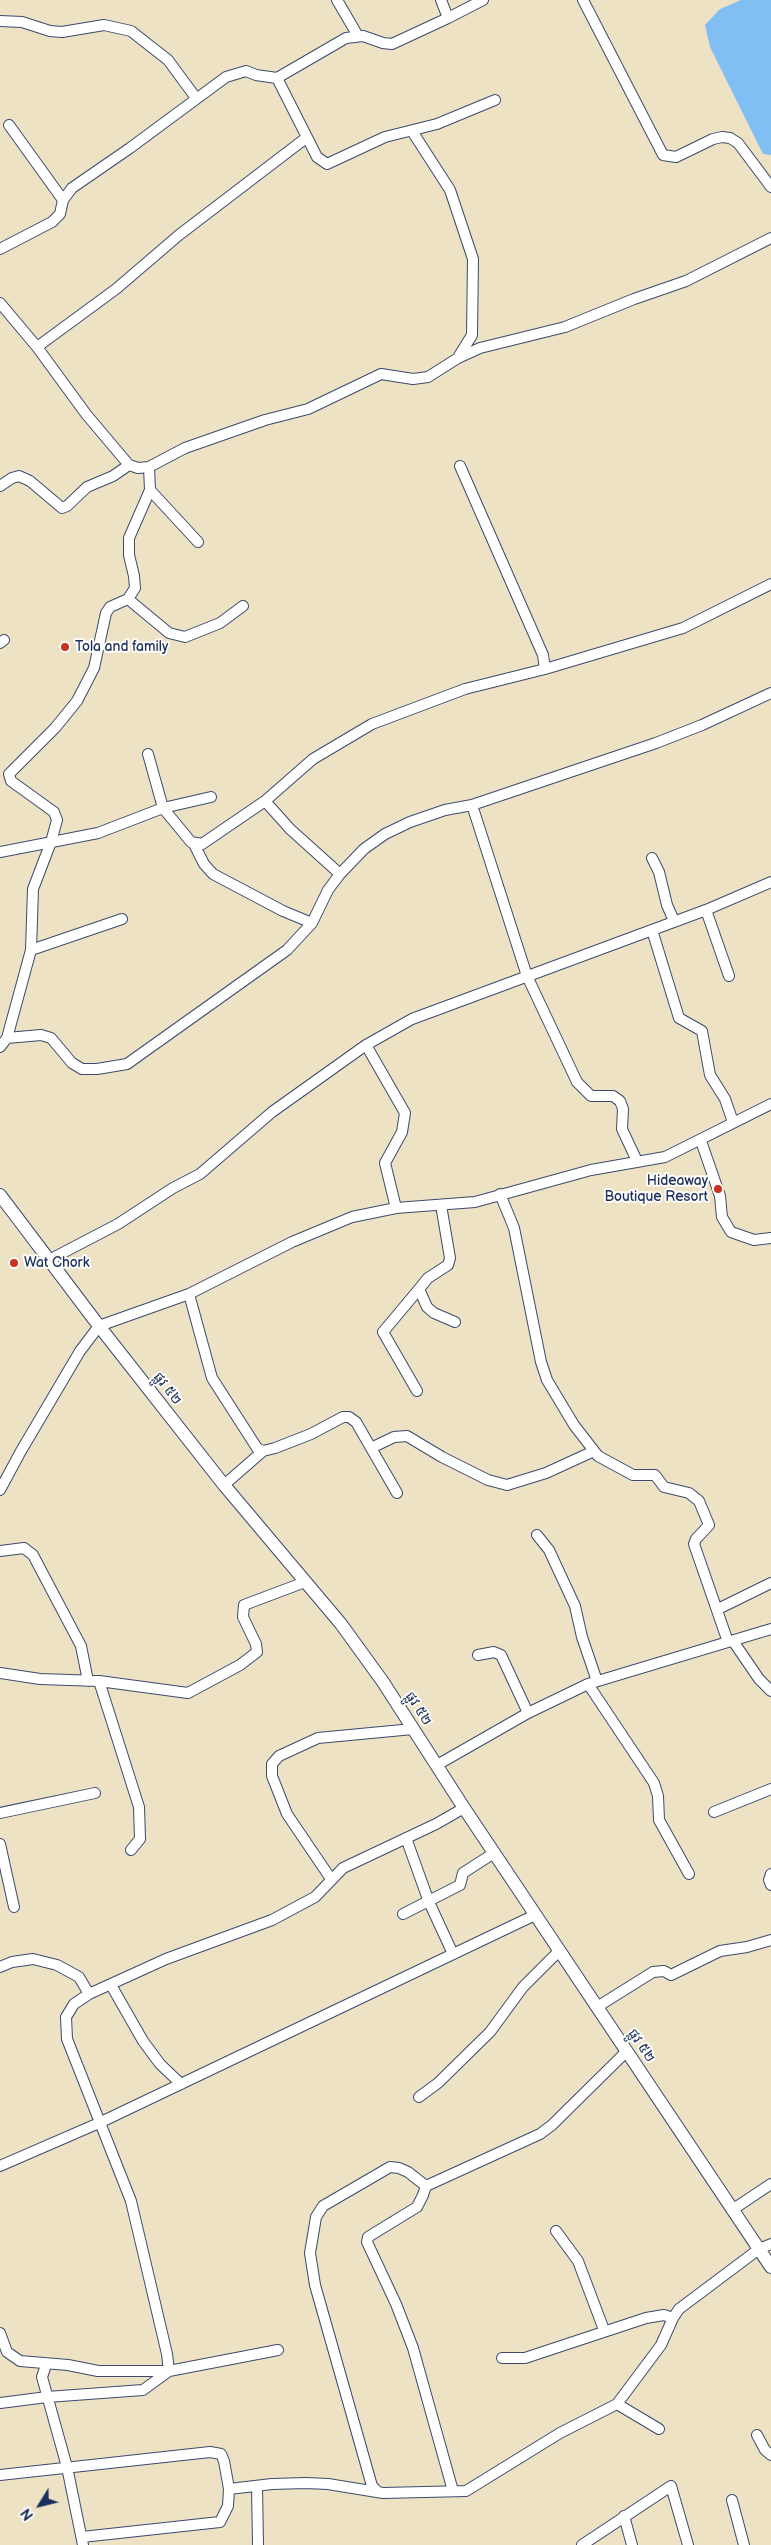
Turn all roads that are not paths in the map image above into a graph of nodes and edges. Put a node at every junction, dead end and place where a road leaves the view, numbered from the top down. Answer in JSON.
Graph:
{"nodes":[{"id":1,"x":337,"y":0,"type":"edge"},
{"id":2,"x":441,"y":0,"type":"edge"},
{"id":3,"x":483,"y":0,"type":"edge"},
{"id":4,"x":583,"y":0,"type":"edge"},
{"id":5,"x":448,"y":18,"type":"junction"},
{"id":6,"x":0,"y":21,"type":"edge"},
{"id":7,"x":358,"y":36,"type":"junction"},
{"id":8,"x":277,"y":78,"type":"junction"},
{"id":9,"x":196,"y":98,"type":"junction"},
{"id":10,"x":495,"y":100,"type":"dead end"},
{"id":11,"x":9,"y":126,"type":"dead end"},
{"id":12,"x":412,"y":131,"type":"junction"},
{"id":13,"x":306,"y":138,"type":"junction"},
{"id":14,"x":771,"y":187,"type":"edge"},
{"id":15,"x":63,"y":200,"type":"junction"},
{"id":16,"x":771,"y":238,"type":"edge"},
{"id":17,"x":0,"y":249,"type":"edge"},
{"id":18,"x":0,"y":303,"type":"edge"},
{"id":19,"x":37,"y":347,"type":"junction"},
{"id":20,"x":458,"y":358,"type":"junction"},
{"id":21,"x":129,"y":464,"type":"junction"},
{"id":22,"x":460,"y":466,"type":"dead end"},
{"id":23,"x":149,"y":467,"type":"junction"},
{"id":24,"x":0,"y":486,"type":"edge"},
{"id":25,"x":150,"y":490,"type":"junction"},
{"id":26,"x":198,"y":542,"type":"dead end"},
{"id":27,"x":771,"y":584,"type":"edge"},
{"id":28,"x":128,"y":599,"type":"junction"},
{"id":29,"x":243,"y":606,"type":"dead end"},
{"id":30,"x":545,"y":670,"type":"junction"},
{"id":31,"x":771,"y":694,"type":"edge"},
{"id":32,"x":148,"y":754,"type":"dead end"},
{"id":33,"x":5,"y":772,"type":"edge"},
{"id":34,"x":211,"y":797,"type":"dead end"},
{"id":35,"x":265,"y":801,"type":"junction"},
{"id":36,"x":472,"y":805,"type":"junction"},
{"id":37,"x":163,"y":808,"type":"junction"},
{"id":38,"x":51,"y":842,"type":"junction"},
{"id":39,"x":194,"y":844,"type":"junction"},
{"id":40,"x":0,"y":852,"type":"edge"},
{"id":41,"x":652,"y":858,"type":"dead end"},
{"id":42,"x":340,"y":874,"type":"junction"},
{"id":43,"x":771,"y":882,"type":"edge"},
{"id":44,"x":706,"y":910,"type":"junction"},
{"id":45,"x":122,"y":919,"type":"dead end"},
{"id":46,"x":674,"y":921,"type":"junction"},
{"id":47,"x":312,"y":923,"type":"junction"},
{"id":48,"x":652,"y":930,"type":"junction"},
{"id":49,"x":31,"y":950,"type":"junction"},
{"id":50,"x":527,"y":976,"type":"junction"},
{"id":51,"x":729,"y":976,"type":"dead end"},
{"id":52,"x":7,"y":1038,"type":"junction"},
{"id":53,"x":366,"y":1045,"type":"junction"},
{"id":54,"x":0,"y":1047,"type":"edge"},
{"id":55,"x":771,"y":1104,"type":"edge"},
{"id":56,"x":733,"y":1122,"type":"junction"},
{"id":57,"x":701,"y":1141,"type":"junction"},
{"id":58,"x":637,"y":1161,"type":"junction"},
{"id":59,"x":500,"y":1194,"type":"junction"},
{"id":60,"x":0,"y":1195,"type":"edge"},
{"id":61,"x":441,"y":1206,"type":"junction"},
{"id":62,"x":396,"y":1208,"type":"junction"},
{"id":63,"x":771,"y":1238,"type":"edge"},
{"id":64,"x":49,"y":1260,"type":"junction"},
{"id":65,"x":419,"y":1289,"type":"junction"},
{"id":66,"x":189,"y":1294,"type":"junction"},
{"id":67,"x":455,"y":1322,"type":"dead end"},
{"id":68,"x":99,"y":1326,"type":"junction"},
{"id":69,"x":417,"y":1390,"type":"dead end"},
{"id":70,"x":370,"y":1448,"type":"junction"},
{"id":71,"x":263,"y":1451,"type":"junction"},
{"id":72,"x":594,"y":1451,"type":"junction"},
{"id":73,"x":224,"y":1485,"type":"junction"},
{"id":74,"x":0,"y":1490,"type":"edge"},
{"id":75,"x":397,"y":1493,"type":"dead end"},
{"id":76,"x":537,"y":1535,"type":"dead end"},
{"id":77,"x":0,"y":1550,"type":"edge"},
{"id":78,"x":305,"y":1582,"type":"junction"},
{"id":79,"x":771,"y":1583,"type":"edge"},
{"id":80,"x":718,"y":1609,"type":"junction"},
{"id":81,"x":771,"y":1629,"type":"edge"},
{"id":82,"x":731,"y":1642,"type":"junction"},
{"id":83,"x":478,"y":1655,"type":"dead end"},
{"id":84,"x":0,"y":1673,"type":"edge"},
{"id":85,"x":93,"y":1681,"type":"junction"},
{"id":86,"x":592,"y":1682,"type":"junction"},
{"id":87,"x":771,"y":1691,"type":"edge"},
{"id":88,"x":528,"y":1713,"type":"junction"},
{"id":89,"x":413,"y":1729,"type":"junction"},
{"id":90,"x":437,"y":1766,"type":"junction"},
{"id":91,"x":771,"y":1789,"type":"edge"},
{"id":92,"x":95,"y":1793,"type":"dead end"},
{"id":93,"x":464,"y":1808,"type":"junction"},
{"id":94,"x":714,"y":1812,"type":"dead end"},
{"id":95,"x":0,"y":1813,"type":"edge"},
{"id":96,"x":406,"y":1838,"type":"junction"},
{"id":97,"x":0,"y":1844,"type":"edge"},
{"id":98,"x":131,"y":1850,"type":"dead end"},
{"id":99,"x":494,"y":1853,"type":"junction"},
{"id":100,"x":689,"y":1874,"type":"dead end"},
{"id":101,"x":771,"y":1874,"type":"edge"},
{"id":102,"x":331,"y":1879,"type":"junction"},
{"id":103,"x":4,"y":1880,"type":"edge"},
{"id":104,"x":771,"y":1885,"type":"edge"},
{"id":105,"x":430,"y":1902,"type":"junction"},
{"id":106,"x":14,"y":1907,"type":"dead end"},
{"id":107,"x":403,"y":1914,"type":"dead end"},
{"id":108,"x":535,"y":1915,"type":"junction"},
{"id":109,"x":771,"y":1940,"type":"edge"},
{"id":110,"x":560,"y":1951,"type":"junction"},
{"id":111,"x":453,"y":1954,"type":"junction"},
{"id":112,"x":0,"y":1966,"type":"edge"},
{"id":113,"x":111,"y":1986,"type":"junction"},
{"id":114,"x":89,"y":1994,"type":"junction"},
{"id":115,"x":597,"y":2008,"type":"junction"},
{"id":116,"x":626,"y":2052,"type":"junction"},
{"id":117,"x":181,"y":2084,"type":"junction"},
{"id":118,"x":419,"y":2097,"type":"dead end"},
{"id":119,"x":99,"y":2123,"type":"junction"},
{"id":120,"x":0,"y":2166,"type":"edge"},
{"id":121,"x":771,"y":2184,"type":"edge"},
{"id":122,"x":426,"y":2186,"type":"junction"},
{"id":123,"x":732,"y":2210,"type":"junction"},
{"id":124,"x":556,"y":2231,"type":"dead end"},
{"id":125,"x":765,"y":2246,"type":"edge"},
{"id":126,"x":771,"y":2267,"type":"edge"},
{"id":127,"x":673,"y":2318,"type":"junction"},
{"id":128,"x":604,"y":2330,"type":"junction"},
{"id":129,"x":0,"y":2333,"type":"edge"},
{"id":130,"x":278,"y":2350,"type":"dead end"},
{"id":131,"x":502,"y":2358,"type":"dead end"},
{"id":132,"x":46,"y":2365,"type":"junction"},
{"id":133,"x":169,"y":2371,"type":"junction"},
{"id":134,"x":47,"y":2397,"type":"junction"},
{"id":135,"x":0,"y":2403,"type":"edge"},
{"id":136,"x":617,"y":2404,"type":"junction"},
{"id":137,"x":659,"y":2429,"type":"dead end"},
{"id":138,"x":757,"y":2435,"type":"dead end"},
{"id":139,"x":771,"y":2455,"type":"edge"},
{"id":140,"x":67,"y":2467,"type":"junction"},
{"id":141,"x":0,"y":2475,"type":"edge"},
{"id":142,"x":257,"y":2486,"type":"junction"},
{"id":143,"x":229,"y":2490,"type":"junction"},
{"id":144,"x":377,"y":2491,"type":"junction"},
{"id":145,"x":454,"y":2491,"type":"junction"},
{"id":146,"x":732,"y":2500,"type":"dead end"},
{"id":147,"x":624,"y":2516,"type":"junction"},
{"id":148,"x":83,"y":2541,"type":"edge"},
{"id":149,"x":258,"y":2545,"type":"edge"},
{"id":150,"x":582,"y":2545,"type":"edge"},
{"id":151,"x":632,"y":2545,"type":"edge"},
{"id":152,"x":688,"y":2545,"type":"edge"},
{"id":153,"x":744,"y":2545,"type":"edge"}],
"edges":[{"from":1,"to":7,"type":"street"},
{"from":2,"to":5,"type":"street"},
{"from":3,"to":5,"type":"street"},
{"from":4,"to":14,"type":"street"},
{"from":5,"to":7,"type":"street"},
{"from":6,"to":9,"type":"street"},
{"from":7,"to":8,"type":"street"},
{"from":8,"to":9,"type":"street"},
{"from":8,"to":13,"type":"street"},
{"from":9,"to":15,"type":"street"},
{"from":10,"to":12,"type":"street"},
{"from":11,"to":15,"type":"street"},
{"from":12,"to":13,"type":"street"},
{"from":12,"to":20,"type":"street"},
{"from":13,"to":19,"type":"street"},
{"from":15,"to":17,"type":"street"},
{"from":16,"to":20,"type":"street"},
{"from":18,"to":19,"type":"street"},
{"from":19,"to":21,"type":"street"},
{"from":20,"to":23,"type":"street"},
{"from":21,"to":23,"type":"street"},
{"from":21,"to":24,"type":"street"},
{"from":22,"to":30,"type":"street"},
{"from":23,"to":25,"type":"street"},
{"from":25,"to":26,"type":"street"},
{"from":25,"to":28,"type":"street"},
{"from":27,"to":30,"type":"street"},
{"from":28,"to":29,"type":"street"},
{"from":28,"to":33,"type":"street"},
{"from":30,"to":35,"type":"street"},
{"from":31,"to":36,"type":"street"},
{"from":32,"to":37,"type":"street"},
{"from":33,"to":38,"type":"street"},
{"from":34,"to":37,"type":"street"},
{"from":35,"to":39,"type":"street"},
{"from":35,"to":42,"type":"street"},
{"from":36,"to":42,"type":"street"},
{"from":36,"to":50,"type":"street"},
{"from":37,"to":38,"type":"street"},
{"from":37,"to":39,"type":"street"},
{"from":38,"to":40,"type":"street"},
{"from":38,"to":49,"type":"street"},
{"from":39,"to":47,"type":"street"},
{"from":41,"to":46,"type":"street"},
{"from":42,"to":47,"type":"street"},
{"from":43,"to":44,"type":"street"},
{"from":44,"to":46,"type":"street"},
{"from":44,"to":51,"type":"street"},
{"from":45,"to":49,"type":"street"},
{"from":46,"to":48,"type":"street"},
{"from":47,"to":52,"type":"street"},
{"from":48,"to":50,"type":"street"},
{"from":48,"to":56,"type":"street"},
{"from":49,"to":52,"type":"street"},
{"from":50,"to":53,"type":"street"},
{"from":50,"to":58,"type":"street"},
{"from":52,"to":54,"type":"street"},
{"from":53,"to":62,"type":"street"},
{"from":53,"to":64,"type":"street"},
{"from":55,"to":56,"type":"street"},
{"from":56,"to":57,"type":"street"},
{"from":57,"to":58,"type":"street"},
{"from":57,"to":63,"type":"street"},
{"from":58,"to":59,"type":"street"},
{"from":59,"to":61,"type":"street"},
{"from":59,"to":72,"type":"street"},
{"from":60,"to":64,"type":"street","name":"ផ្លូវ ៥២"},
{"from":61,"to":62,"type":"street"},
{"from":61,"to":65,"type":"street"},
{"from":62,"to":66,"type":"street"},
{"from":64,"to":68,"type":"street","name":"ផ្លូវ ៥២"},
{"from":65,"to":67,"type":"street"},
{"from":65,"to":69,"type":"street"},
{"from":66,"to":68,"type":"street"},
{"from":66,"to":71,"type":"street"},
{"from":68,"to":73,"type":"street","name":"ផ្លូវ ៥២"},
{"from":68,"to":74,"type":"street"},
{"from":70,"to":71,"type":"street"},
{"from":70,"to":72,"type":"street"},
{"from":70,"to":75,"type":"street"},
{"from":71,"to":73,"type":"street"},
{"from":72,"to":80,"type":"street"},
{"from":73,"to":78,"type":"street","name":"ផ្លូវ ៥២"},
{"from":76,"to":86,"type":"street"},
{"from":77,"to":85,"type":"street"},
{"from":78,"to":85,"type":"street"},
{"from":78,"to":89,"type":"street","name":"ផ្លូវ ៥២"},
{"from":79,"to":80,"type":"street"},
{"from":80,"to":82,"type":"street"},
{"from":81,"to":82,"type":"street"},
{"from":82,"to":86,"type":"street"},
{"from":82,"to":87,"type":"street"},
{"from":83,"to":88,"type":"street"},
{"from":84,"to":85,"type":"street"},
{"from":85,"to":98,"type":"street"},
{"from":86,"to":88,"type":"street"},
{"from":86,"to":100,"type":"street"},
{"from":88,"to":90,"type":"street"},
{"from":89,"to":90,"type":"street","name":"ផ្លូវ ៥២"},
{"from":89,"to":102,"type":"street"},
{"from":90,"to":93,"type":"street","name":"ផ្លូវ ៥២"},
{"from":91,"to":94,"type":"street"},
{"from":92,"to":95,"type":"street"},
{"from":93,"to":96,"type":"street"},
{"from":93,"to":99,"type":"street","name":"ផ្លូវ ៥២"},
{"from":96,"to":102,"type":"street"},
{"from":96,"to":105,"type":"street"},
{"from":97,"to":103,"type":"street"},
{"from":99,"to":105,"type":"street"},
{"from":99,"to":108,"type":"street","name":"ផ្លូវ ៥២"},
{"from":101,"to":104,"type":"street"},
{"from":102,"to":113,"type":"street"},
{"from":103,"to":106,"type":"street"},
{"from":105,"to":107,"type":"street"},
{"from":105,"to":111,"type":"street"},
{"from":108,"to":110,"type":"street","name":"ផ្លូវ ៥២"},
{"from":108,"to":111,"type":"street"},
{"from":109,"to":115,"type":"street"},
{"from":110,"to":115,"type":"street","name":"ផ្លូវ ៥២"},
{"from":110,"to":118,"type":"street"},
{"from":111,"to":117,"type":"street"},
{"from":112,"to":114,"type":"street"},
{"from":113,"to":114,"type":"street"},
{"from":113,"to":117,"type":"street"},
{"from":114,"to":119,"type":"street"},
{"from":115,"to":116,"type":"street","name":"ផ្លូវ ៥២"},
{"from":116,"to":122,"type":"street"},
{"from":116,"to":123,"type":"street","name":"ផ្លូវ ៥២"},
{"from":117,"to":119,"type":"street"},
{"from":119,"to":120,"type":"street"},
{"from":119,"to":133,"type":"street"},
{"from":121,"to":123,"type":"street"},
{"from":122,"to":144,"type":"street"},
{"from":122,"to":145,"type":"street"},
{"from":123,"to":125,"type":"street","name":"ផ្លូវ ៥២"},
{"from":124,"to":128,"type":"street"},
{"from":125,"to":126,"type":"street","name":"ផ្លូវ ៥២"},
{"from":125,"to":127,"type":"street"},
{"from":127,"to":128,"type":"street"},
{"from":127,"to":136,"type":"street"},
{"from":128,"to":131,"type":"street"},
{"from":129,"to":132,"type":"street"},
{"from":130,"to":133,"type":"street"},
{"from":132,"to":133,"type":"street"},
{"from":132,"to":134,"type":"street"},
{"from":133,"to":134,"type":"street"},
{"from":134,"to":135,"type":"street"},
{"from":134,"to":140,"type":"street"},
{"from":136,"to":137,"type":"street"},
{"from":136,"to":145,"type":"street"},
{"from":138,"to":139,"type":"street"},
{"from":140,"to":141,"type":"street"},
{"from":140,"to":143,"type":"street"},
{"from":140,"to":148,"type":"street"},
{"from":142,"to":143,"type":"street"},
{"from":142,"to":144,"type":"street"},
{"from":142,"to":149,"type":"street"},
{"from":143,"to":148,"type":"street"},
{"from":144,"to":145,"type":"street"},
{"from":146,"to":153,"type":"street"},
{"from":147,"to":150,"type":"street"},
{"from":147,"to":151,"type":"street"},
{"from":147,"to":152,"type":"street"}]}
